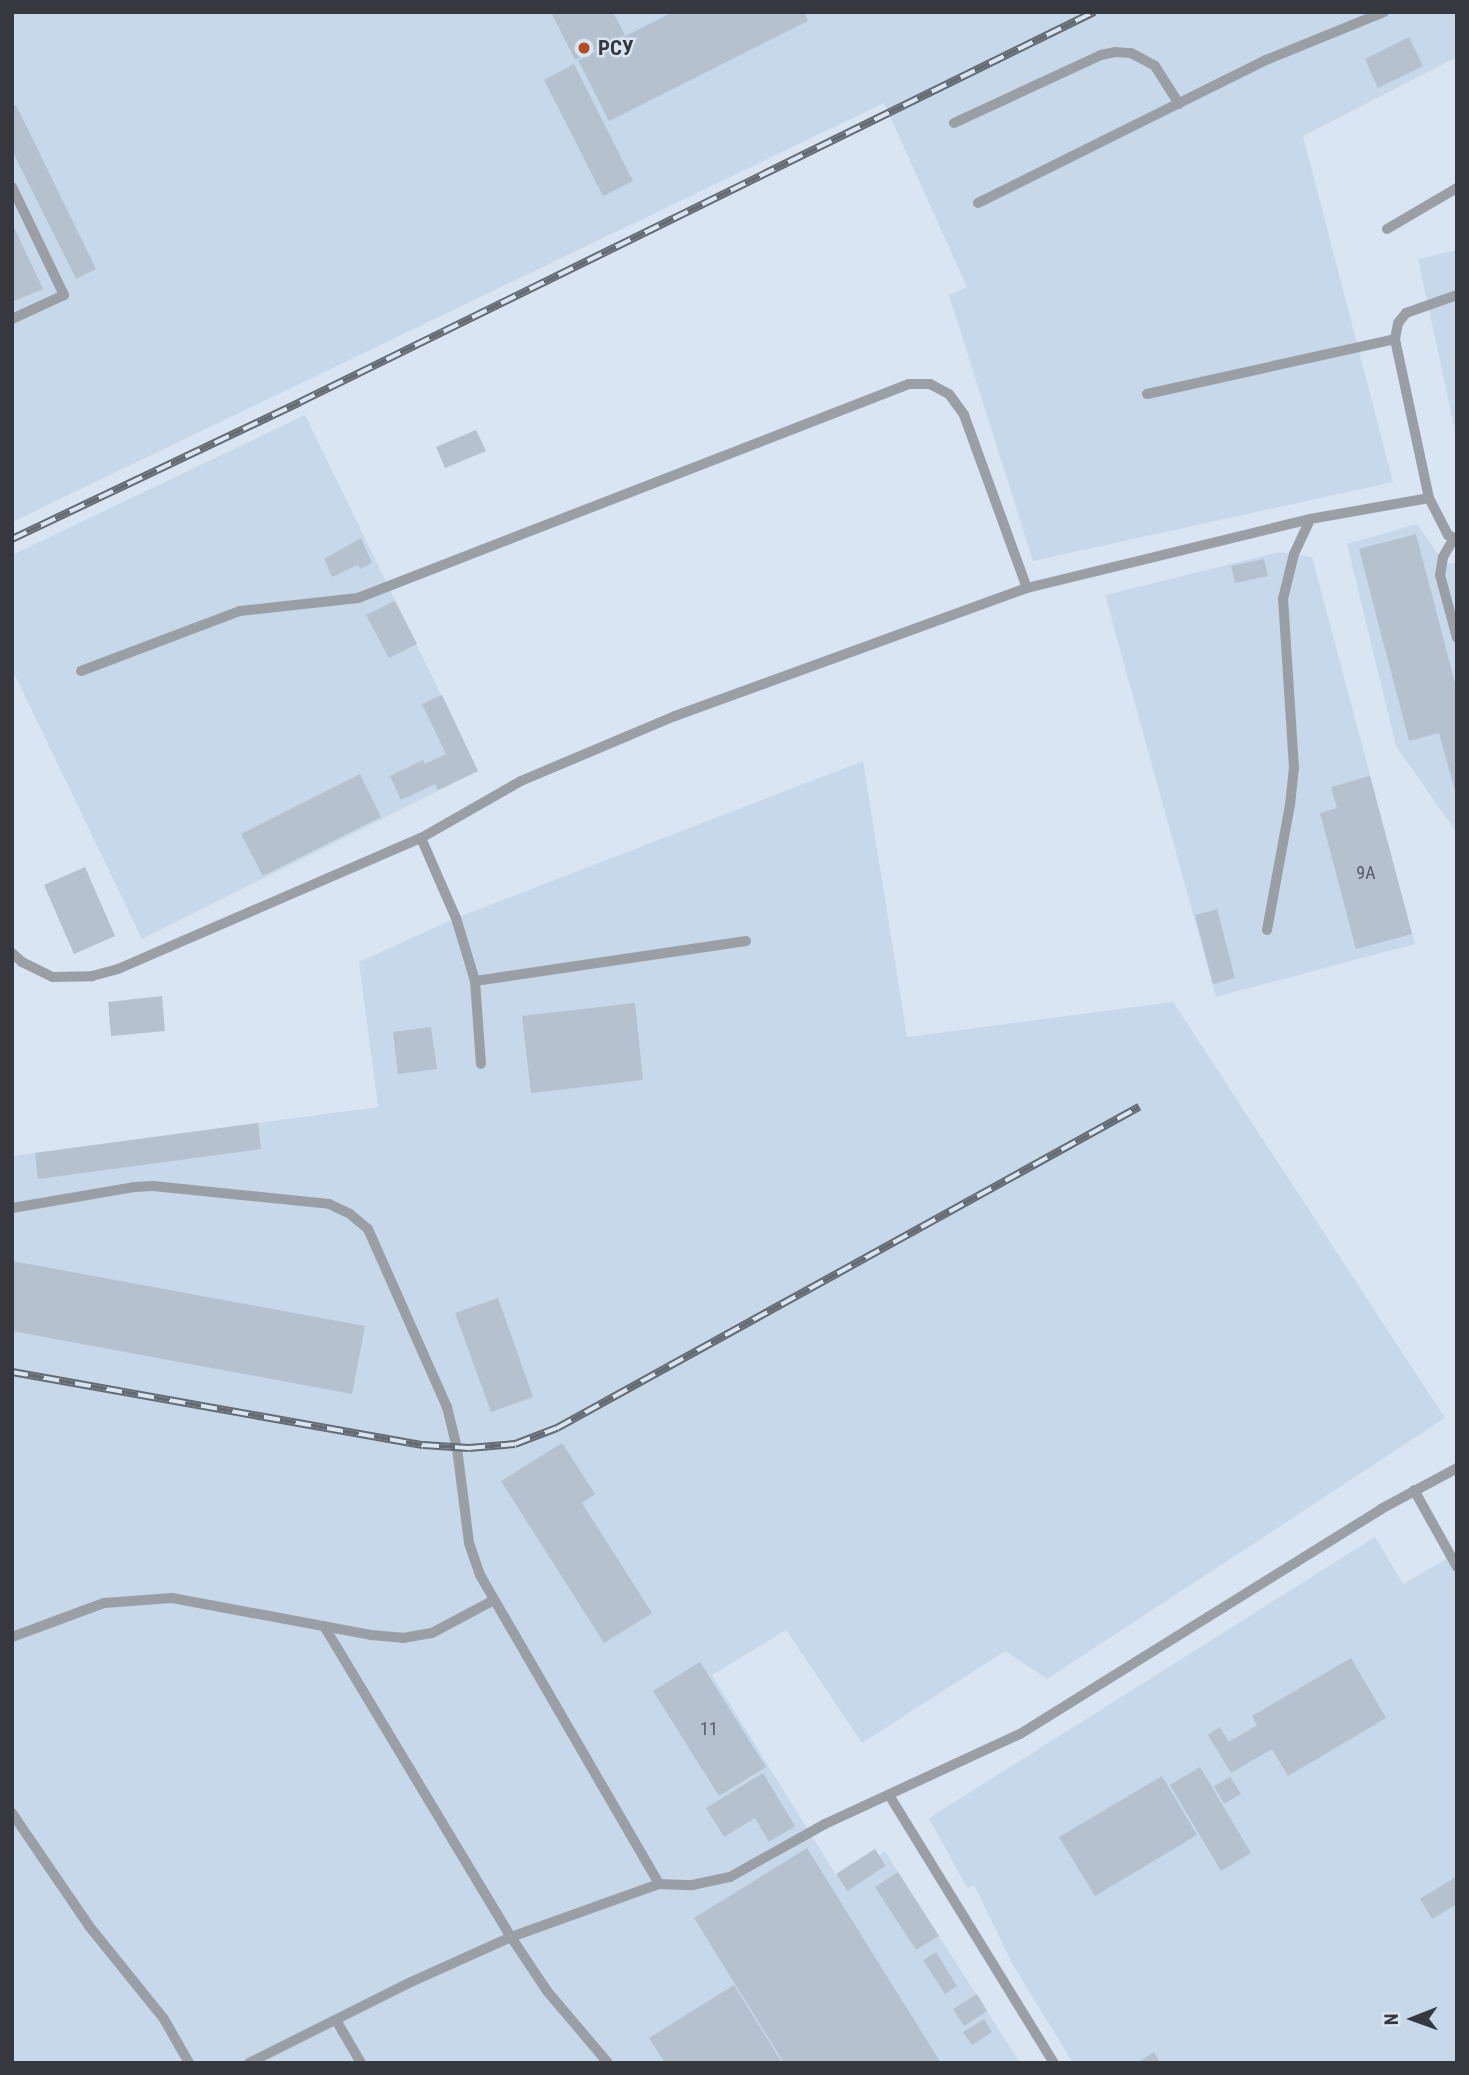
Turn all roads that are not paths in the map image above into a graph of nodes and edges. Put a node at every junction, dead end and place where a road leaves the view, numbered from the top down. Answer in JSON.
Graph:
{"nodes":[{"id":1,"x":1382,"y":12,"type":"edge"},
{"id":2,"x":1179,"y":104,"type":"junction"},
{"id":3,"x":954,"y":123,"type":"dead end"},
{"id":4,"x":12,"y":187,"type":"edge"},
{"id":5,"x":1457,"y":188,"type":"edge"},
{"id":6,"x":978,"y":203,"type":"dead end"},
{"id":7,"x":1387,"y":229,"type":"dead end"},
{"id":8,"x":1457,"y":295,"type":"edge"},
{"id":9,"x":12,"y":319,"type":"edge"},
{"id":10,"x":1395,"y":339,"type":"junction"},
{"id":11,"x":1147,"y":394,"type":"dead end"},
{"id":12,"x":1429,"y":498,"type":"junction"},
{"id":13,"x":1310,"y":519,"type":"junction"},
{"id":14,"x":1455,"y":538,"type":"edge"},
{"id":15,"x":1027,"y":589,"type":"junction"},
{"id":16,"x":1457,"y":638,"type":"edge"},
{"id":17,"x":81,"y":671,"type":"dead end"},
{"id":18,"x":421,"y":838,"type":"junction"},
{"id":19,"x":1267,"y":930,"type":"dead end"},
{"id":20,"x":746,"y":941,"type":"dead end"},
{"id":21,"x":12,"y":953,"type":"edge"},
{"id":22,"x":475,"y":981,"type":"junction"},
{"id":23,"x":481,"y":1064,"type":"dead end"},
{"id":24,"x":12,"y":1208,"type":"edge"},
{"id":25,"x":1457,"y":1468,"type":"edge"},
{"id":26,"x":1414,"y":1490,"type":"junction"},
{"id":27,"x":1457,"y":1567,"type":"edge"},
{"id":28,"x":494,"y":1600,"type":"junction"},
{"id":29,"x":324,"y":1626,"type":"junction"},
{"id":30,"x":12,"y":1637,"type":"edge"},
{"id":31,"x":889,"y":1795,"type":"junction"},
{"id":32,"x":12,"y":1813,"type":"edge"},
{"id":33,"x":659,"y":1884,"type":"junction"},
{"id":34,"x":511,"y":1937,"type":"junction"},
{"id":35,"x":336,"y":2020,"type":"junction"},
{"id":36,"x":264,"y":2059,"type":"edge"},
{"id":37,"x":189,"y":2063,"type":"edge"},
{"id":38,"x":249,"y":2063,"type":"edge"},
{"id":39,"x":361,"y":2063,"type":"edge"},
{"id":40,"x":608,"y":2063,"type":"edge"},
{"id":41,"x":1054,"y":2063,"type":"edge"}],
"edges":[{"from":1,"to":2,"type":"lane"},
{"from":2,"to":3,"type":"lane"},
{"from":2,"to":6,"type":"lane"},
{"from":4,"to":9,"type":"lane"},
{"from":5,"to":7,"type":"lane"},
{"from":8,"to":10,"type":"lane"},
{"from":10,"to":11,"type":"lane"},
{"from":10,"to":12,"type":"lane"},
{"from":12,"to":13,"type":"lane"},
{"from":12,"to":14,"type":"lane"},
{"from":13,"to":15,"type":"lane"},
{"from":13,"to":19,"type":"lane"},
{"from":14,"to":16,"type":"lane"},
{"from":15,"to":17,"type":"lane"},
{"from":15,"to":18,"type":"lane"},
{"from":18,"to":21,"type":"lane"},
{"from":18,"to":22,"type":"lane"},
{"from":20,"to":22,"type":"lane"},
{"from":22,"to":23,"type":"lane"},
{"from":24,"to":28,"type":"lane"},
{"from":25,"to":26,"type":"lane"},
{"from":26,"to":27,"type":"lane"},
{"from":26,"to":31,"type":"lane"},
{"from":28,"to":29,"type":"lane"},
{"from":28,"to":33,"type":"lane"},
{"from":29,"to":30,"type":"lane"},
{"from":29,"to":34,"type":"lane"},
{"from":31,"to":33,"type":"lane"},
{"from":31,"to":41,"type":"lane"},
{"from":32,"to":37,"type":"lane"},
{"from":33,"to":34,"type":"lane"},
{"from":34,"to":35,"type":"lane"},
{"from":34,"to":40,"type":"lane"},
{"from":35,"to":36,"type":"lane"},
{"from":35,"to":39,"type":"lane"},
{"from":36,"to":38,"type":"lane"}]}
